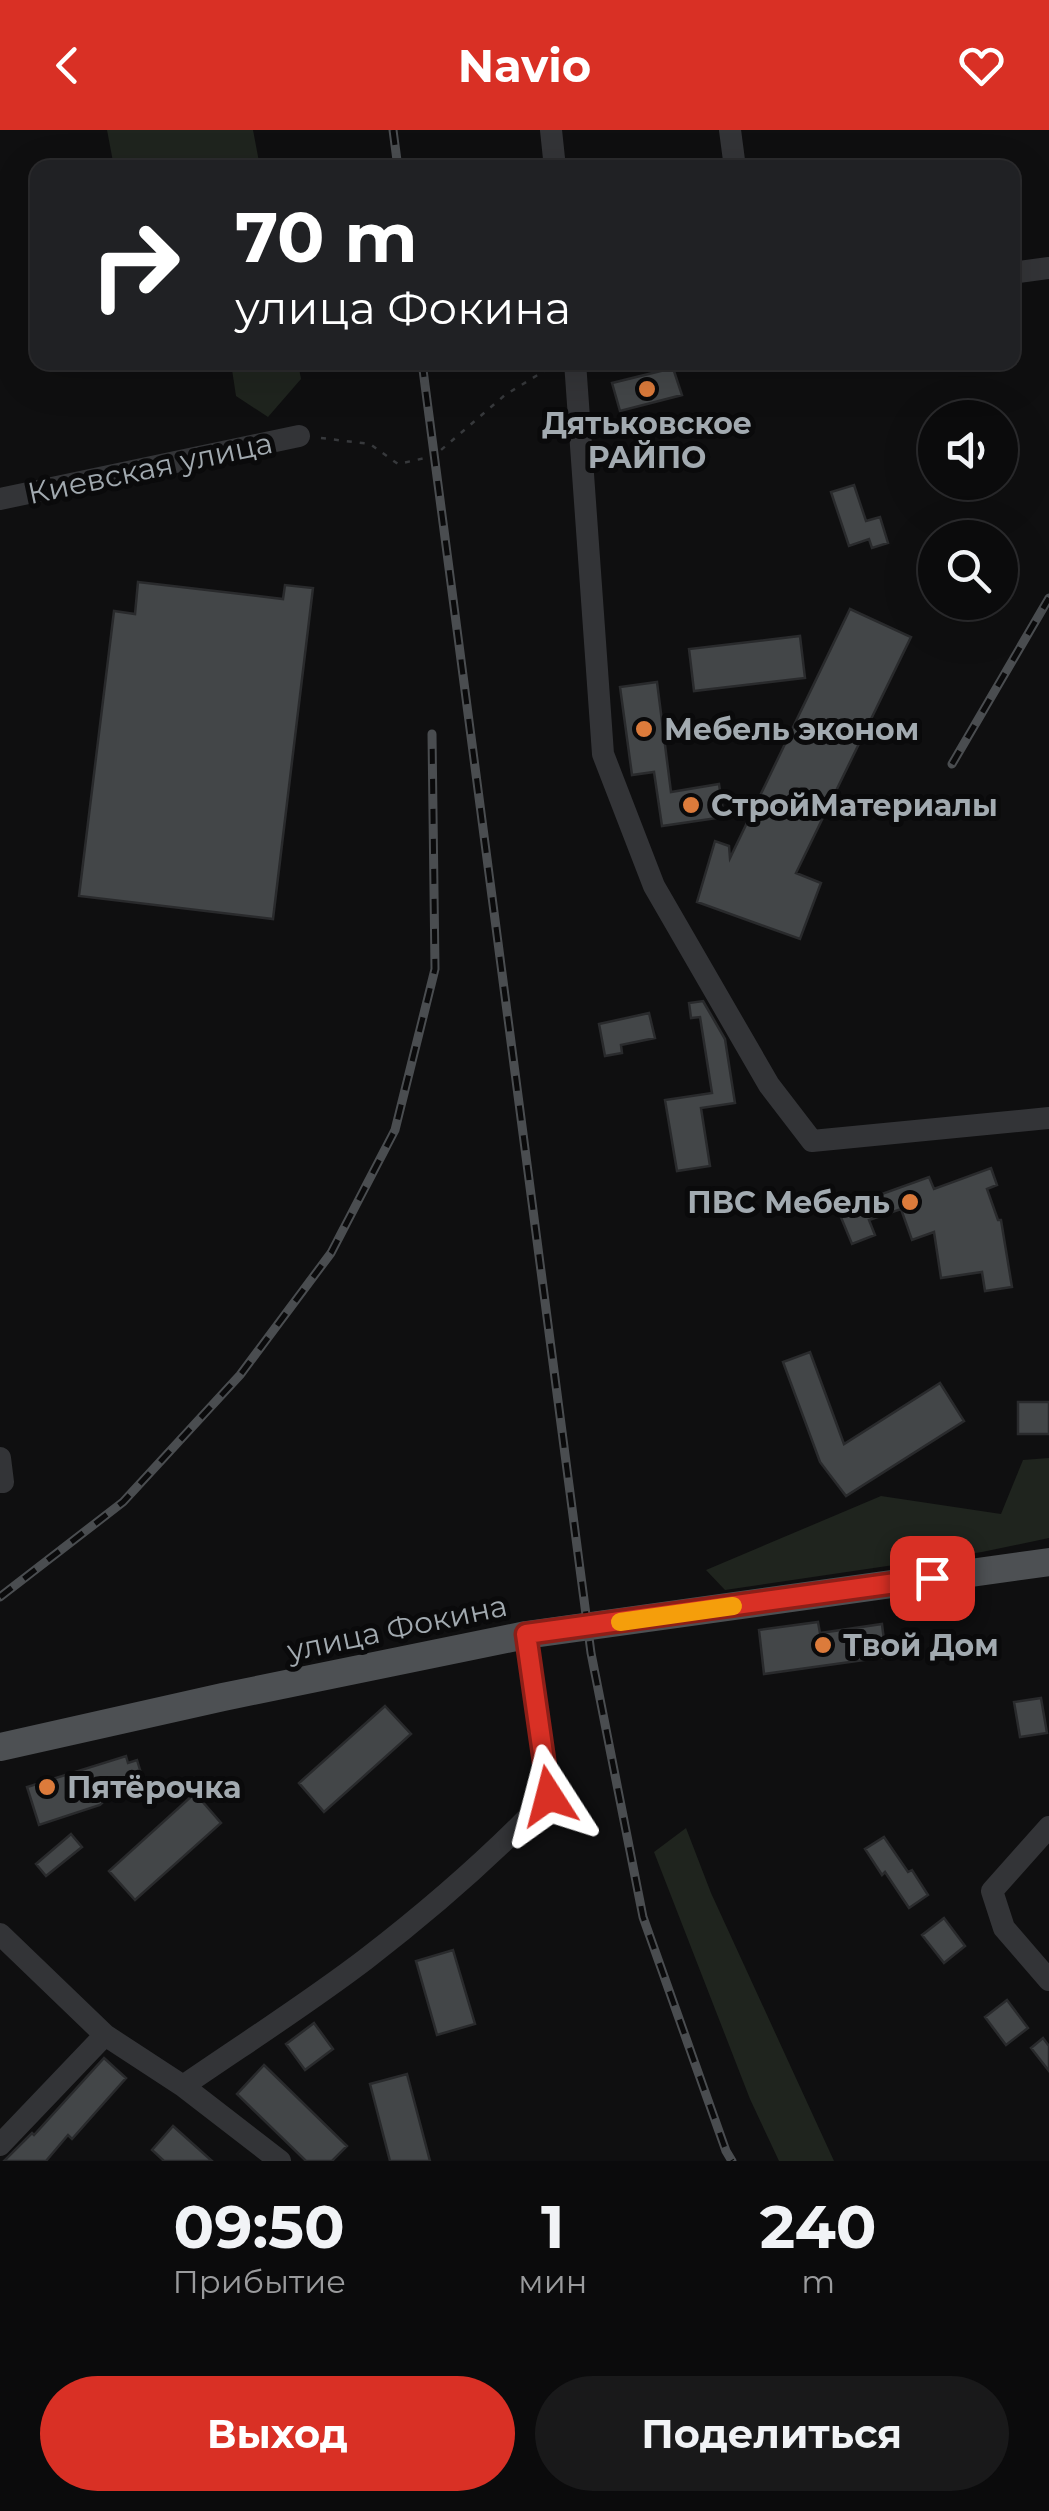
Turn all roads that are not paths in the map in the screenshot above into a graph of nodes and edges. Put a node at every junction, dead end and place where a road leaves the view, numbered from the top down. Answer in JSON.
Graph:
{"nodes":[{"id":1,"x":551,"y":130,"type":"edge"},
{"id":2,"x":730,"y":130,"type":"edge"},
{"id":3,"x":554,"y":160,"type":"edge"},
{"id":4,"x":734,"y":160,"type":"edge"},
{"id":5,"x":1049,"y":268,"type":"edge"},
{"id":6,"x":1020,"y":272,"type":"edge"},
{"id":7,"x":576,"y":370,"type":"edge"},
{"id":8,"x":299,"y":436,"type":"road end"},
{"id":9,"x":0,"y":499,"type":"edge"},
{"id":10,"x":1049,"y":1118,"type":"edge"},
{"id":11,"x":1049,"y":1562,"type":"edge"},
{"id":12,"x":526,"y":1634,"type":"junction"},
{"id":13,"x":0,"y":1747,"type":"edge"},
{"id":14,"x":1049,"y":1827,"type":"edge"},
{"id":15,"x":0,"y":1934,"type":"edge"},
{"id":16,"x":1049,"y":1980,"type":"edge"},
{"id":17,"x":105,"y":2035,"type":"junction"},
{"id":18,"x":183,"y":2086,"type":"junction"},
{"id":19,"x":0,"y":2146,"type":"edge"},
{"id":20,"x":280,"y":2161,"type":"edge"}],
"edges":[{"from":1,"to":3,"type":"street"},
{"from":2,"to":4,"type":"street"},
{"from":5,"to":6,"type":"street"},
{"from":7,"to":10,"type":"street"},
{"from":8,"to":9,"type":"street","name":"Киевская улица"},
{"from":11,"to":12,"type":"main road","name":"улица Фокина"},
{"from":12,"to":13,"type":"main road","name":"улица Фокина"},
{"from":12,"to":18,"type":"street"},
{"from":14,"to":16,"type":"street"},
{"from":15,"to":17,"type":"street"},
{"from":17,"to":18,"type":"street"},
{"from":17,"to":19,"type":"street"},
{"from":18,"to":20,"type":"street"}]}
